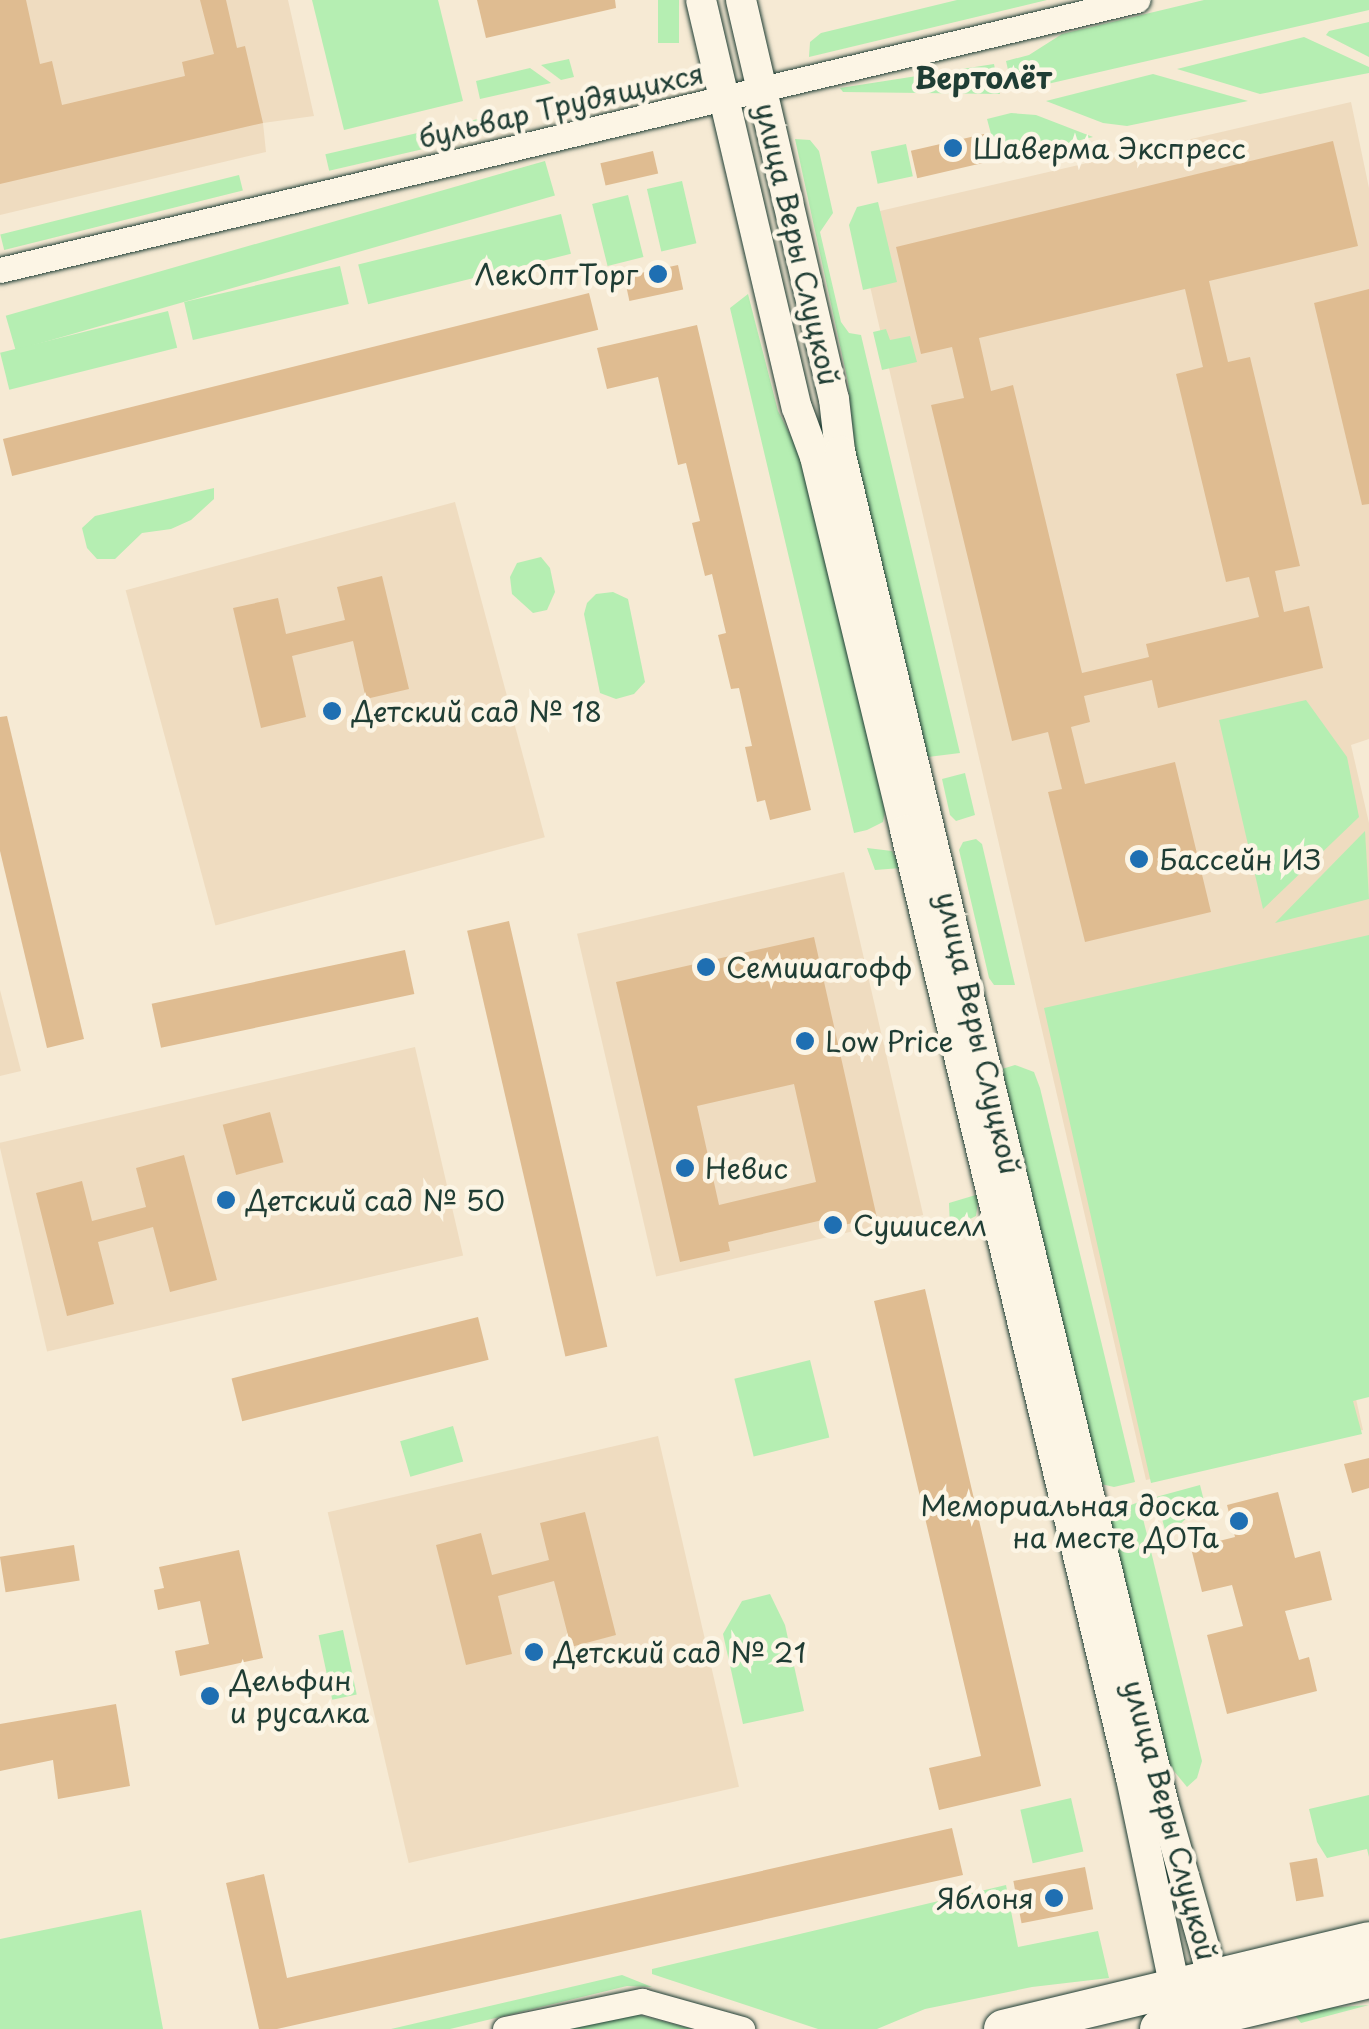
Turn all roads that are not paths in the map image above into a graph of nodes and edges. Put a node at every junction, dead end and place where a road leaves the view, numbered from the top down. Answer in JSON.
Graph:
{"nodes":[{"id":1,"x":701,"y":0,"type":"edge"},
{"id":2,"x":741,"y":0,"type":"edge"},
{"id":3,"x":1136,"y":0,"type":"edge"},
{"id":4,"x":762,"y":89,"type":"junction"},
{"id":5,"x":724,"y":98,"type":"junction"},
{"id":6,"x":0,"y":270,"type":"edge"},
{"id":7,"x":1369,"y":1942,"type":"edge"},
{"id":8,"x":1212,"y":1979,"type":"junction"},
{"id":9,"x":1369,"y":1979,"type":"edge"},
{"id":10,"x":1175,"y":1988,"type":"junction"},
{"id":11,"x":1202,"y":2018,"type":"junction"},
{"id":12,"x":505,"y":2029,"type":"edge"},
{"id":13,"x":742,"y":2029,"type":"edge"},
{"id":14,"x":1003,"y":2029,"type":"edge"},
{"id":15,"x":1159,"y":2029,"type":"edge"}],
"edges":[{"from":1,"to":5,"type":"street","name":"улица Веры Слуцкой"},
{"from":2,"to":4,"type":"street","name":"улица Веры Слуцкой"},
{"from":3,"to":4,"type":"street","name":"бульвар Трудящихся"},
{"from":4,"to":5,"type":"street","name":"бульвар Трудящихся"},
{"from":4,"to":8,"type":"street","name":"улица Веры Слуцкой"},
{"from":5,"to":6,"type":"street","name":"бульвар Трудящихся"},
{"from":5,"to":10,"type":"street","name":"улица Веры Слуцкой"},
{"from":7,"to":8,"type":"main road"},
{"from":8,"to":10,"type":"main road"},
{"from":8,"to":11,"type":"street","name":"улица Веры Слуцкой"},
{"from":9,"to":11,"type":"main road"},
{"from":10,"to":11,"type":"street","name":"улица Веры Слуцкой"},
{"from":10,"to":14,"type":"main road"},
{"from":11,"to":15,"type":"main road"},
{"from":12,"to":13,"type":"street"}]}
